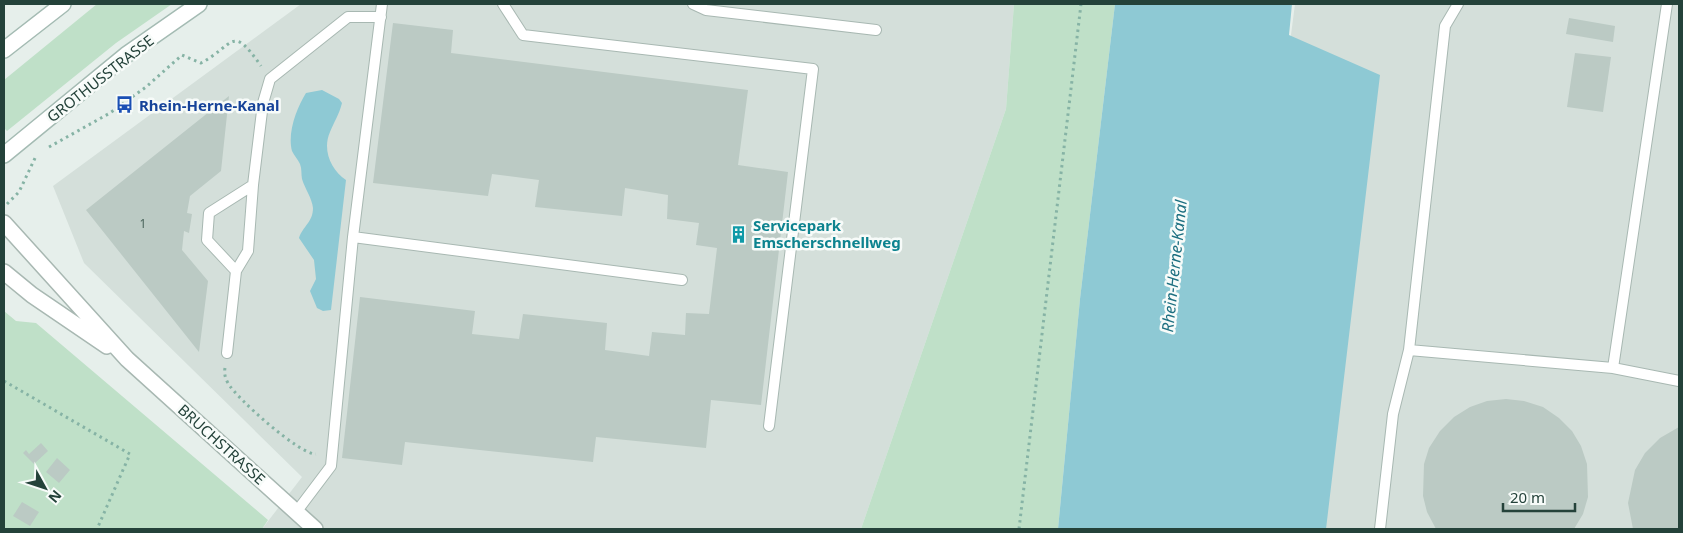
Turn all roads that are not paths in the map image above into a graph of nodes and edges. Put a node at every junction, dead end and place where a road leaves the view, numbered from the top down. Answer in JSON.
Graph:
{"nodes":[{"id":1,"x":63,"y":4,"type":"edge"},
{"id":2,"x":199,"y":4,"type":"edge"},
{"id":3,"x":382,"y":4,"type":"edge"},
{"id":4,"x":503,"y":4,"type":"edge"},
{"id":5,"x":693,"y":4,"type":"edge"},
{"id":6,"x":1458,"y":4,"type":"edge"},
{"id":7,"x":1667,"y":4,"type":"edge"},
{"id":8,"x":381,"y":17,"type":"junction"},
{"id":9,"x":876,"y":30,"type":"dead end"},
{"id":10,"x":4,"y":50,"type":"edge"},
{"id":11,"x":4,"y":155,"type":"edge"},
{"id":12,"x":254,"y":185,"type":"junction"},
{"id":13,"x":4,"y":223,"type":"edge"},
{"id":14,"x":353,"y":237,"type":"junction"},
{"id":15,"x":236,"y":271,"type":"junction"},
{"id":16,"x":4,"y":272,"type":"edge"},
{"id":17,"x":682,"y":280,"type":"dead end"},
{"id":18,"x":1409,"y":350,"type":"junction"},
{"id":19,"x":227,"y":352,"type":"road end"},
{"id":20,"x":126,"y":359,"type":"junction"},
{"id":21,"x":1613,"y":368,"type":"junction"},
{"id":22,"x":1679,"y":382,"type":"edge"},
{"id":23,"x":769,"y":426,"type":"dead end"},
{"id":24,"x":297,"y":511,"type":"junction"},
{"id":25,"x":315,"y":529,"type":"edge"},
{"id":26,"x":1380,"y":529,"type":"edge"}],
"edges":[{"from":1,"to":10,"type":"street"},
{"from":2,"to":11,"type":"street","name":"GROTHUSSTRASSE"},
{"from":3,"to":8,"type":"lane"},
{"from":4,"to":23,"type":"lane"},
{"from":5,"to":9,"type":"lane"},
{"from":6,"to":18,"type":"lane"},
{"from":7,"to":21,"type":"lane"},
{"from":8,"to":12,"type":"lane"},
{"from":8,"to":14,"type":"lane"},
{"from":12,"to":15,"type":"lane"},
{"from":12,"to":15,"type":"lane"},
{"from":13,"to":20,"type":"street","name":"BRUCHSTRASSE"},
{"from":14,"to":17,"type":"lane"},
{"from":14,"to":24,"type":"lane"},
{"from":15,"to":19,"type":"lane"},
{"from":16,"to":20,"type":"street","name":"BRUCHSTRASSE"},
{"from":18,"to":21,"type":"lane"},
{"from":18,"to":26,"type":"lane"},
{"from":20,"to":24,"type":"street","name":"BRUCHSTRASSE"},
{"from":21,"to":22,"type":"lane"},
{"from":24,"to":25,"type":"street","name":"BRUCHSTRASSE"}]}
